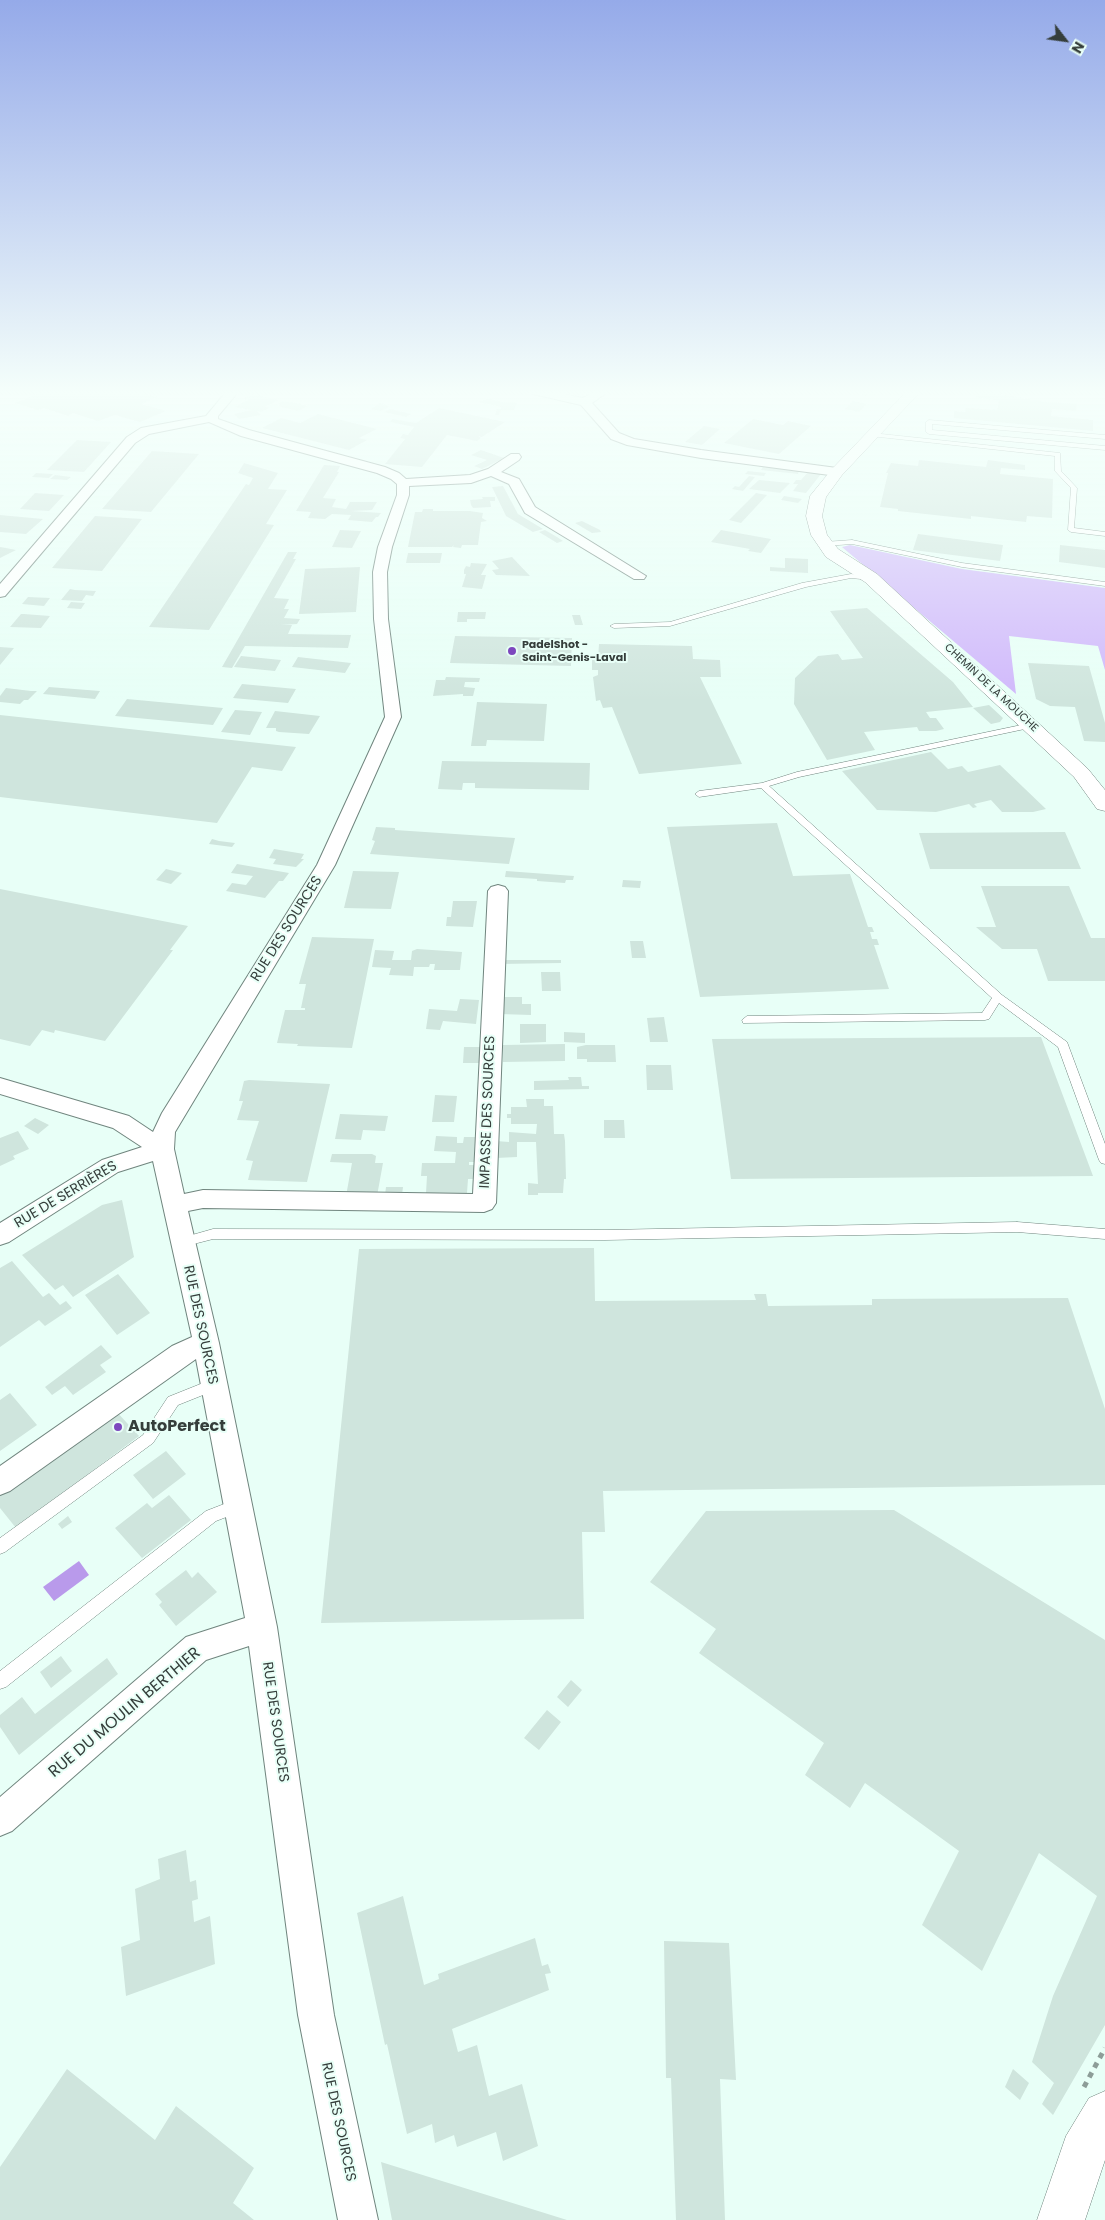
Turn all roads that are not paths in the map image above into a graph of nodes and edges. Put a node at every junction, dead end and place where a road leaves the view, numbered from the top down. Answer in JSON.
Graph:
{"nodes":[{"id":1,"x":84,"y":495,"type":"edge"},
{"id":2,"x":403,"y":495,"type":"edge"},
{"id":3,"x":521,"y":495,"type":"edge"},
{"id":4,"x":819,"y":495,"type":"edge"},
{"id":5,"x":1074,"y":495,"type":"edge"},
{"id":6,"x":1105,"y":534,"type":"edge"},
{"id":7,"x":825,"y":544,"type":"junction"},
{"id":8,"x":639,"y":576,"type":"dead end"},
{"id":9,"x":871,"y":578,"type":"junction"},
{"id":10,"x":1105,"y":584,"type":"edge"},
{"id":11,"x":0,"y":593,"type":"edge"},
{"id":12,"x":614,"y":626,"type":"dead end"},
{"id":13,"x":1032,"y":725,"type":"junction"},
{"id":14,"x":763,"y":785,"type":"junction"},
{"id":15,"x":700,"y":794,"type":"dead end"},
{"id":16,"x":1105,"y":804,"type":"edge"},
{"id":17,"x":498,"y":891,"type":"dead end"},
{"id":18,"x":998,"y":997,"type":"junction"},
{"id":19,"x":747,"y":1020,"type":"dead end"},
{"id":20,"x":0,"y":1086,"type":"edge"},
{"id":21,"x":162,"y":1149,"type":"junction"},
{"id":22,"x":1105,"y":1160,"type":"edge"},
{"id":23,"x":174,"y":1205,"type":"junction"},
{"id":24,"x":1105,"y":1234,"type":"edge"},
{"id":25,"x":0,"y":1235,"type":"edge"},
{"id":26,"x":182,"y":1242,"type":"junction"},
{"id":27,"x":206,"y":1343,"type":"junction"},
{"id":28,"x":213,"y":1385,"type":"junction"},
{"id":29,"x":0,"y":1482,"type":"edge"},
{"id":30,"x":238,"y":1505,"type":"junction"},
{"id":31,"x":0,"y":1547,"type":"edge"},
{"id":32,"x":262,"y":1627,"type":"junction"},
{"id":33,"x":0,"y":1681,"type":"edge"},
{"id":34,"x":0,"y":1819,"type":"edge"},
{"id":35,"x":1105,"y":2114,"type":"edge"},
{"id":36,"x":358,"y":2220,"type":"edge"},
{"id":37,"x":1062,"y":2220,"type":"edge"}],
"edges":[{"from":1,"to":11,"type":"street"},
{"from":2,"to":21,"type":"street","name":"RUE DES SOURCES"},
{"from":3,"to":8,"type":"street"},
{"from":4,"to":7,"type":"street","name":"CHEMIN DE LA MOUCHE"},
{"from":5,"to":6,"type":"lane"},
{"from":7,"to":9,"type":"street","name":"CHEMIN DE LA MOUCHE"},
{"from":7,"to":10,"type":"lane"},
{"from":9,"to":12,"type":"lane"},
{"from":9,"to":13,"type":"street","name":"CHEMIN DE LA MOUCHE"},
{"from":13,"to":14,"type":"lane"},
{"from":13,"to":16,"type":"street","name":"CHEMIN DE LA MOUCHE"},
{"from":14,"to":15,"type":"lane"},
{"from":14,"to":18,"type":"lane"},
{"from":17,"to":23,"type":"street","name":"IMPASSE DES SOURCES"},
{"from":18,"to":19,"type":"lane"},
{"from":18,"to":22,"type":"lane"},
{"from":20,"to":21,"type":"street"},
{"from":21,"to":23,"type":"street","name":"RUE DES SOURCES"},
{"from":21,"to":25,"type":"street","name":"RUE DE SERRIÈRES"},
{"from":23,"to":26,"type":"street","name":"RUE DES SOURCES"},
{"from":24,"to":26,"type":"lane"},
{"from":26,"to":27,"type":"street","name":"RUE DES SOURCES"},
{"from":27,"to":28,"type":"street","name":"RUE DES SOURCES"},
{"from":27,"to":29,"type":"street"},
{"from":28,"to":30,"type":"street","name":"RUE DES SOURCES"},
{"from":28,"to":31,"type":"lane"},
{"from":30,"to":32,"type":"street","name":"RUE DES SOURCES"},
{"from":30,"to":33,"type":"lane"},
{"from":32,"to":34,"type":"street","name":"RUE DU MOULIN BERTHIER"},
{"from":32,"to":36,"type":"street","name":"RUE DES SOURCES"},
{"from":35,"to":37,"type":"street"}]}
